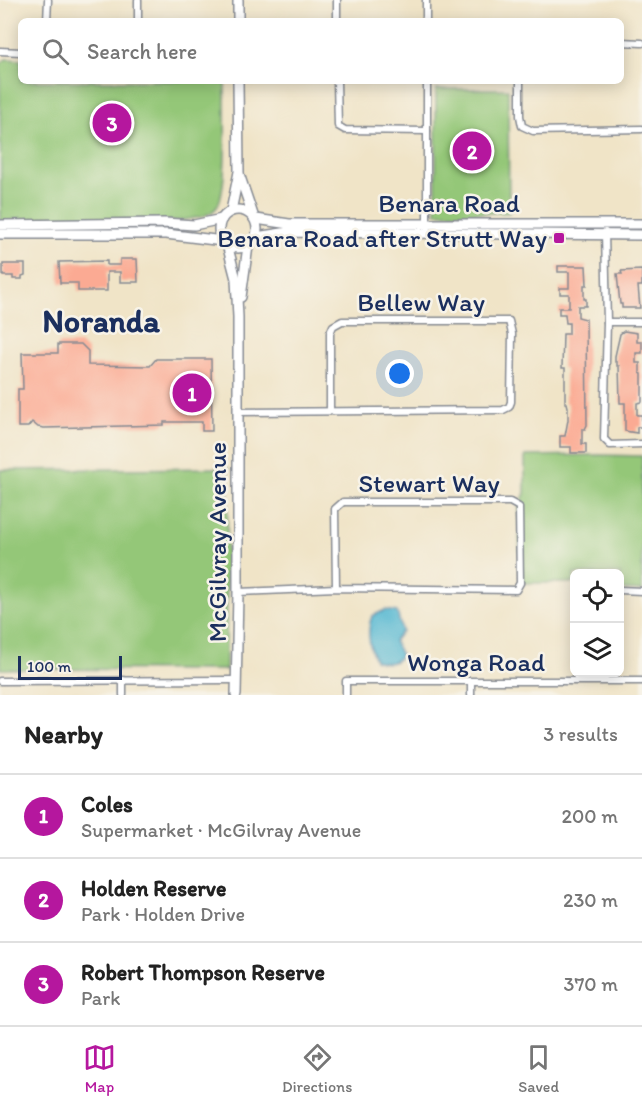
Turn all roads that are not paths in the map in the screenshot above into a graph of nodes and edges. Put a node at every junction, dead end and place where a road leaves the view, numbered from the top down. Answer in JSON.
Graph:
{"nodes":[{"id":1,"x":48,"y":0,"type":"edge"},
{"id":2,"x":138,"y":0,"type":"edge"},
{"id":3,"x":238,"y":0,"type":"edge"},
{"id":4,"x":337,"y":0,"type":"edge"},
{"id":5,"x":426,"y":0,"type":"edge"},
{"id":6,"x":47,"y":18,"type":"edge"},
{"id":7,"x":138,"y":18,"type":"edge"},
{"id":8,"x":238,"y":18,"type":"edge"},
{"id":9,"x":337,"y":18,"type":"edge"},
{"id":10,"x":426,"y":18,"type":"edge"},
{"id":11,"x":624,"y":42,"type":"edge"},
{"id":12,"x":642,"y":43,"type":"edge"},
{"id":13,"x":0,"y":51,"type":"edge"},
{"id":14,"x":18,"y":52,"type":"edge"},
{"id":15,"x":238,"y":84,"type":"edge"},
{"id":16,"x":338,"y":84,"type":"edge"},
{"id":17,"x":427,"y":84,"type":"edge"},
{"id":18,"x":520,"y":84,"type":"edge"},
{"id":19,"x":642,"y":129,"type":"edge"},
{"id":20,"x":427,"y":130,"type":"junction"},
{"id":21,"x":238,"y":172,"type":"junction"},
{"id":22,"x":231,"y":211,"type":"junction"},
{"id":23,"x":254,"y":217,"type":"junction"},
{"id":24,"x":222,"y":219,"type":"junction"},
{"id":25,"x":642,"y":224,"type":"edge"},
{"id":26,"x":0,"y":225,"type":"edge"},
{"id":27,"x":427,"y":228,"type":"junction"},
{"id":28,"x":605,"y":230,"type":"junction"},
{"id":29,"x":0,"y":234,"type":"edge"},
{"id":30,"x":642,"y":235,"type":"edge"},
{"id":31,"x":256,"y":237,"type":"junction"},
{"id":32,"x":225,"y":242,"type":"junction"},
{"id":33,"x":248,"y":246,"type":"junction"},
{"id":34,"x":238,"y":317,"type":"junction"},
{"id":35,"x":607,"y":322,"type":"junction"},
{"id":36,"x":642,"y":322,"type":"edge"},
{"id":37,"x":330,"y":411,"type":"junction"},
{"id":38,"x":238,"y":412,"type":"junction"},
{"id":39,"x":642,"y":444,"type":"edge"},
{"id":40,"x":336,"y":588,"type":"junction"},
{"id":41,"x":624,"y":590,"type":"edge"},
{"id":42,"x":642,"y":591,"type":"edge"},
{"id":43,"x":238,"y":592,"type":"junction"},
{"id":44,"x":123,"y":680,"type":"junction"},
{"id":45,"x":237,"y":680,"type":"junction"},
{"id":46,"x":0,"y":681,"type":"edge"},
{"id":47,"x":642,"y":681,"type":"edge"},
{"id":48,"x":471,"y":682,"type":"junction"},
{"id":49,"x":123,"y":695,"type":"edge"},
{"id":50,"x":236,"y":695,"type":"edge"},
{"id":51,"x":346,"y":695,"type":"edge"},
{"id":52,"x":471,"y":695,"type":"edge"}],
"edges":[{"from":1,"to":6,"type":"street"},
{"from":2,"to":7,"type":"street"},
{"from":3,"to":8,"type":"main road"},
{"from":4,"to":9,"type":"street"},
{"from":5,"to":10,"type":"street"},
{"from":11,"to":12,"type":"street"},
{"from":13,"to":14,"type":"street"},
{"from":15,"to":21,"type":"main road"},
{"from":16,"to":20,"type":"street"},
{"from":17,"to":20,"type":"street"},
{"from":18,"to":19,"type":"street"},
{"from":20,"to":27,"type":"street"},
{"from":21,"to":22,"type":"main road"},
{"from":21,"to":23,"type":"main road"},
{"from":22,"to":23,"type":"main road"},
{"from":22,"to":24,"type":"main road"},
{"from":23,"to":27,"type":"main road","name":"Benara Road"},
{"from":23,"to":31,"type":"main road"},
{"from":24,"to":26,"type":"main road"},
{"from":24,"to":32,"type":"main road"},
{"from":25,"to":28,"type":"main road","name":"Benara Road"},
{"from":27,"to":28,"type":"main road","name":"Benara Road"},
{"from":27,"to":31,"type":"main road","name":"Benara Road"},
{"from":28,"to":30,"type":"main road","name":"Benara Road"},
{"from":28,"to":35,"type":"street"},
{"from":29,"to":32,"type":"main road"},
{"from":31,"to":33,"type":"main road"},
{"from":32,"to":33,"type":"main road"},
{"from":32,"to":34,"type":"main road","name":"McGilvray Avenue"},
{"from":33,"to":34,"type":"main road","name":"McGilvray Avenue"},
{"from":34,"to":38,"type":"main road","name":"McGilvray Avenue"},
{"from":35,"to":36,"type":"street"},
{"from":35,"to":39,"type":"street"},
{"from":37,"to":37,"type":"street","name":"Bellew Way"},
{"from":37,"to":38,"type":"street","name":"Bellew Way"},
{"from":38,"to":43,"type":"main road","name":"McGilvray Avenue"},
{"from":40,"to":40,"type":"street","name":"Stewart Way"},
{"from":40,"to":43,"type":"street","name":"Stewart Way"},
{"from":41,"to":42,"type":"street"},
{"from":43,"to":45,"type":"main road","name":"McGilvray Avenue"},
{"from":44,"to":45,"type":"street"},
{"from":44,"to":46,"type":"street"},
{"from":44,"to":49,"type":"street"},
{"from":45,"to":50,"type":"main road","name":"McGilvray Avenue"},
{"from":47,"to":48,"type":"street","name":"Wonga Road"},
{"from":48,"to":51,"type":"street","name":"Wonga Road"},
{"from":48,"to":52,"type":"street"}]}
